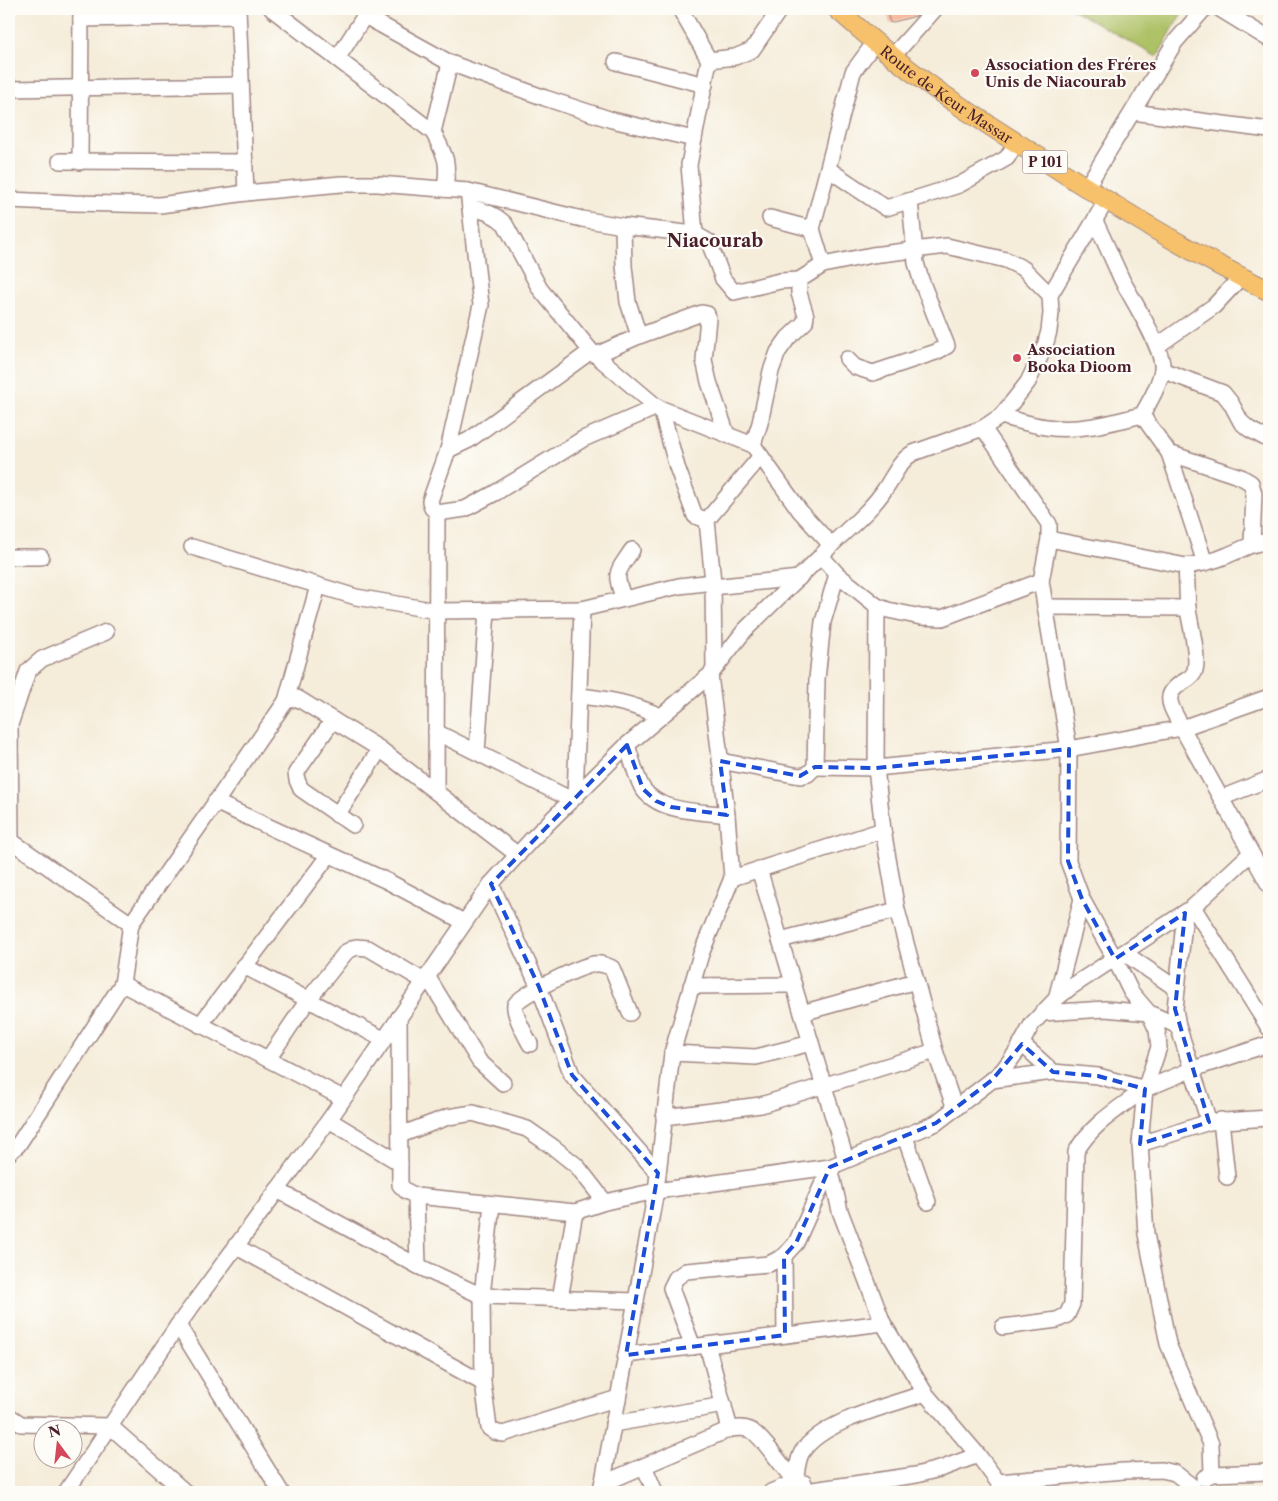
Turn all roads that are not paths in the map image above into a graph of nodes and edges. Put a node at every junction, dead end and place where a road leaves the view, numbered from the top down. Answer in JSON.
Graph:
{"nodes":[{"id":1,"x":272,"y":9,"type":"edge"},
{"id":2,"x":680,"y":9,"type":"edge"},
{"id":3,"x":780,"y":9,"type":"edge"},
{"id":4,"x":837,"y":9,"type":"edge"},
{"id":5,"x":935,"y":9,"type":"edge"},
{"id":6,"x":1204,"y":9,"type":"edge"},
{"id":7,"x":1220,"y":9,"type":"edge"},
{"id":8,"x":238,"y":12,"type":"edge"},
{"id":9,"x":367,"y":12,"type":"edge"},
{"id":10,"x":81,"y":14,"type":"edge"},
{"id":11,"x":1269,"y":39,"type":"edge"},
{"id":12,"x":875,"y":42,"type":"junction"},
{"id":13,"x":892,"y":57,"type":"junction"},
{"id":14,"x":337,"y":59,"type":"junction"},
{"id":15,"x":709,"y":60,"type":"junction"},
{"id":16,"x":616,"y":62,"type":"dead end"},
{"id":17,"x":450,"y":63,"type":"junction"},
{"id":18,"x":241,"y":85,"type":"junction"},
{"id":19,"x":705,"y":85,"type":"junction"},
{"id":20,"x":80,"y":88,"type":"junction"},
{"id":21,"x":9,"y":89,"type":"edge"},
{"id":22,"x":1133,"y":112,"type":"junction"},
{"id":23,"x":1269,"y":130,"type":"edge"},
{"id":24,"x":433,"y":132,"type":"junction"},
{"id":25,"x":694,"y":139,"type":"junction"},
{"id":26,"x":1016,"y":142,"type":"junction"},
{"id":27,"x":60,"y":161,"type":"dead end"},
{"id":28,"x":80,"y":162,"type":"junction"},
{"id":29,"x":244,"y":162,"type":"junction"},
{"id":30,"x":828,"y":169,"type":"junction"},
{"id":31,"x":1086,"y":188,"type":"junction"},
{"id":32,"x":445,"y":189,"type":"junction"},
{"id":33,"x":468,"y":191,"type":"junction"},
{"id":34,"x":246,"y":193,"type":"junction"},
{"id":35,"x":9,"y":200,"type":"edge"},
{"id":36,"x":910,"y":201,"type":"junction"},
{"id":37,"x":1106,"y":201,"type":"junction"},
{"id":38,"x":470,"y":207,"type":"junction"},
{"id":39,"x":770,"y":218,"type":"dead end"},
{"id":40,"x":1095,"y":221,"type":"junction"},
{"id":41,"x":623,"y":226,"type":"junction"},
{"id":42,"x":812,"y":229,"type":"junction"},
{"id":43,"x":695,"y":234,"type":"junction"},
{"id":44,"x":914,"y":249,"type":"junction"},
{"id":45,"x":823,"y":265,"type":"junction"},
{"id":46,"x":1241,"y":277,"type":"junction"},
{"id":47,"x":799,"y":280,"type":"junction"},
{"id":48,"x":1269,"y":291,"type":"edge"},
{"id":49,"x":1050,"y":295,"type":"junction"},
{"id":50,"x":639,"y":336,"type":"junction"},
{"id":51,"x":1157,"y":346,"type":"junction"},
{"id":52,"x":593,"y":353,"type":"junction"},
{"id":53,"x":847,"y":359,"type":"dead end"},
{"id":54,"x":1162,"y":370,"type":"junction"},
{"id":55,"x":659,"y":408,"type":"junction"},
{"id":56,"x":1001,"y":416,"type":"junction"},
{"id":57,"x":1142,"y":416,"type":"junction"},
{"id":58,"x":983,"y":428,"type":"junction"},
{"id":59,"x":726,"y":435,"type":"junction"},
{"id":60,"x":1269,"y":440,"type":"edge"},
{"id":61,"x":448,"y":450,"type":"junction"},
{"id":62,"x":757,"y":451,"type":"junction"},
{"id":63,"x":1170,"y":453,"type":"junction"},
{"id":64,"x":437,"y":513,"type":"junction"},
{"id":65,"x":707,"y":520,"type":"junction"},
{"id":66,"x":1049,"y":539,"type":"junction"},
{"id":67,"x":1269,"y":541,"type":"edge"},
{"id":68,"x":1252,"y":544,"type":"junction"},
{"id":69,"x":192,"y":547,"type":"dead end"},
{"id":70,"x":632,"y":550,"type":"dead end"},
{"id":71,"x":826,"y":551,"type":"junction"},
{"id":72,"x":9,"y":557,"type":"edge"},
{"id":73,"x":42,"y":557,"type":"dead end"},
{"id":74,"x":1205,"y":563,"type":"junction"},
{"id":75,"x":1186,"y":566,"type":"junction"},
{"id":76,"x":837,"y":574,"type":"junction"},
{"id":77,"x":799,"y":578,"type":"junction"},
{"id":78,"x":1041,"y":581,"type":"junction"},
{"id":79,"x":713,"y":585,"type":"junction"},
{"id":80,"x":318,"y":586,"type":"junction"},
{"id":81,"x":624,"y":599,"type":"junction"},
{"id":82,"x":877,"y":606,"type":"junction"},
{"id":83,"x":1045,"y":607,"type":"junction"},
{"id":84,"x":1188,"y":608,"type":"junction"},
{"id":85,"x":582,"y":609,"type":"junction"},
{"id":86,"x":437,"y":611,"type":"junction"},
{"id":87,"x":487,"y":611,"type":"junction"},
{"id":88,"x":106,"y":632,"type":"dead end"},
{"id":89,"x":712,"y":672,"type":"junction"},
{"id":90,"x":579,"y":696,"type":"junction"},
{"id":91,"x":1269,"y":697,"type":"edge"},
{"id":92,"x":286,"y":701,"type":"junction"},
{"id":93,"x":13,"y":705,"type":"edge"},
{"id":94,"x":660,"y":716,"type":"junction"},
{"id":95,"x":333,"y":720,"type":"junction"},
{"id":96,"x":1182,"y":728,"type":"junction"},
{"id":97,"x":436,"y":732,"type":"junction"},
{"id":98,"x":627,"y":745,"type":"junction"},
{"id":99,"x":1069,"y":749,"type":"junction"},
{"id":100,"x":380,"y":750,"type":"junction"},
{"id":101,"x":477,"y":752,"type":"junction"},
{"id":102,"x":720,"y":761,"type":"junction"},
{"id":103,"x":815,"y":767,"type":"junction"},
{"id":104,"x":876,"y":768,"type":"junction"},
{"id":105,"x":1269,"y":779,"type":"edge"},
{"id":106,"x":436,"y":792,"type":"junction"},
{"id":107,"x":573,"y":798,"type":"junction"},
{"id":108,"x":1221,"y":798,"type":"junction"},
{"id":109,"x":215,"y":802,"type":"junction"},
{"id":110,"x":337,"y":815,"type":"junction"},
{"id":111,"x":727,"y":815,"type":"junction"},
{"id":112,"x":353,"y":825,"type":"dead end"},
{"id":113,"x":883,"y":830,"type":"junction"},
{"id":114,"x":10,"y":842,"type":"edge"},
{"id":115,"x":1251,"y":853,"type":"junction"},
{"id":116,"x":329,"y":855,"type":"junction"},
{"id":117,"x":518,"y":855,"type":"junction"},
{"id":118,"x":759,"y":869,"type":"junction"},
{"id":119,"x":732,"y":878,"type":"junction"},
{"id":120,"x":491,"y":884,"type":"junction"},
{"id":121,"x":1269,"y":885,"type":"edge"},
{"id":122,"x":1082,"y":900,"type":"junction"},
{"id":123,"x":897,"y":910,"type":"junction"},
{"id":124,"x":1189,"y":910,"type":"junction"},
{"id":125,"x":464,"y":922,"type":"junction"},
{"id":126,"x":131,"y":924,"type":"junction"},
{"id":127,"x":780,"y":940,"type":"junction"},
{"id":128,"x":1120,"y":956,"type":"junction"},
{"id":129,"x":244,"y":966,"type":"junction"},
{"id":130,"x":426,"y":978,"type":"junction"},
{"id":131,"x":916,"y":981,"type":"junction"},
{"id":132,"x":122,"y":984,"type":"junction"},
{"id":133,"x":794,"y":985,"type":"junction"},
{"id":134,"x":691,"y":986,"type":"junction"},
{"id":135,"x":539,"y":987,"type":"junction"},
{"id":136,"x":1177,"y":989,"type":"junction"},
{"id":137,"x":1056,"y":999,"type":"junction"},
{"id":138,"x":308,"y":1000,"type":"junction"},
{"id":139,"x":1042,"y":1012,"type":"junction"},
{"id":140,"x":630,"y":1013,"type":"dead end"},
{"id":141,"x":802,"y":1013,"type":"junction"},
{"id":142,"x":1149,"y":1013,"type":"junction"},
{"id":143,"x":399,"y":1017,"type":"junction"},
{"id":144,"x":200,"y":1025,"type":"junction"},
{"id":145,"x":1178,"y":1026,"type":"junction"},
{"id":146,"x":1269,"y":1028,"type":"edge"},
{"id":147,"x":384,"y":1039,"type":"junction"},
{"id":148,"x":811,"y":1042,"type":"junction"},
{"id":149,"x":1021,"y":1043,"type":"junction"},
{"id":150,"x":530,"y":1044,"type":"dead end"},
{"id":151,"x":1269,"y":1044,"type":"edge"},
{"id":152,"x":936,"y":1051,"type":"junction"},
{"id":153,"x":672,"y":1053,"type":"junction"},
{"id":154,"x":268,"y":1059,"type":"junction"},
{"id":155,"x":1193,"y":1069,"type":"junction"},
{"id":156,"x":1053,"y":1072,"type":"junction"},
{"id":157,"x":992,"y":1080,"type":"junction"},
{"id":158,"x":503,"y":1083,"type":"dead end"},
{"id":159,"x":825,"y":1086,"type":"junction"},
{"id":160,"x":1145,"y":1089,"type":"junction"},
{"id":161,"x":343,"y":1098,"type":"junction"},
{"id":162,"x":955,"y":1109,"type":"junction"},
{"id":163,"x":664,"y":1117,"type":"junction"},
{"id":164,"x":1269,"y":1118,"type":"edge"},
{"id":165,"x":329,"y":1120,"type":"junction"},
{"id":166,"x":1215,"y":1121,"type":"junction"},
{"id":167,"x":400,"y":1135,"type":"junction"},
{"id":168,"x":905,"y":1136,"type":"junction"},
{"id":169,"x":1140,"y":1144,"type":"junction"},
{"id":170,"x":12,"y":1147,"type":"edge"},
{"id":171,"x":846,"y":1160,"type":"junction"},
{"id":172,"x":400,"y":1162,"type":"junction"},
{"id":173,"x":830,"y":1167,"type":"junction"},
{"id":174,"x":658,"y":1173,"type":"junction"},
{"id":175,"x":1227,"y":1177,"type":"dead end"},
{"id":176,"x":277,"y":1190,"type":"junction"},
{"id":177,"x":656,"y":1191,"type":"junction"},
{"id":178,"x":416,"y":1196,"type":"junction"},
{"id":179,"x":605,"y":1202,"type":"junction"},
{"id":180,"x":928,"y":1202,"type":"dead end"},
{"id":181,"x":492,"y":1204,"type":"junction"},
{"id":182,"x":575,"y":1212,"type":"junction"},
{"id":183,"x":235,"y":1246,"type":"junction"},
{"id":184,"x":784,"y":1256,"type":"junction"},
{"id":185,"x":418,"y":1266,"type":"junction"},
{"id":186,"x":482,"y":1296,"type":"junction"},
{"id":187,"x":560,"y":1299,"type":"junction"},
{"id":188,"x":636,"y":1302,"type":"junction"},
{"id":189,"x":883,"y":1323,"type":"junction"},
{"id":190,"x":178,"y":1325,"type":"junction"},
{"id":191,"x":1002,"y":1327,"type":"dead end"},
{"id":192,"x":785,"y":1336,"type":"junction"},
{"id":193,"x":700,"y":1346,"type":"junction"},
{"id":194,"x":626,"y":1355,"type":"junction"},
{"id":195,"x":483,"y":1383,"type":"junction"},
{"id":196,"x":924,"y":1393,"type":"junction"},
{"id":197,"x":618,"y":1398,"type":"junction"},
{"id":198,"x":724,"y":1405,"type":"junction"},
{"id":199,"x":9,"y":1416,"type":"edge"},
{"id":200,"x":613,"y":1424,"type":"junction"},
{"id":201,"x":110,"y":1426,"type":"junction"},
{"id":202,"x":730,"y":1429,"type":"junction"},
{"id":203,"x":978,"y":1455,"type":"junction"},
{"id":204,"x":644,"y":1466,"type":"junction"},
{"id":205,"x":1269,"y":1472,"type":"edge"},
{"id":206,"x":1212,"y":1474,"type":"junction"},
{"id":207,"x":795,"y":1482,"type":"junction"},
{"id":208,"x":1042,"y":1486,"type":"edge"},
{"id":209,"x":993,"y":1487,"type":"edge"},
{"id":210,"x":602,"y":1488,"type":"edge"},
{"id":211,"x":1192,"y":1490,"type":"edge"},
{"id":212,"x":814,"y":1491,"type":"edge"},
{"id":213,"x":66,"y":1492,"type":"edge"},
{"id":214,"x":185,"y":1492,"type":"edge"},
{"id":215,"x":281,"y":1492,"type":"edge"},
{"id":216,"x":655,"y":1492,"type":"edge"},
{"id":217,"x":771,"y":1492,"type":"edge"}],
"edges":[{"from":1,"to":14,"type":"street"},
{"from":2,"to":15,"type":"street"},
{"from":3,"to":15,"type":"street"},
{"from":4,"to":12,"type":"main road","name":"Route de Keur Massar","number":"P 101"},
{"from":5,"to":13,"type":"street"},
{"from":6,"to":22,"type":"street"},
{"from":7,"to":11,"type":"street"},
{"from":8,"to":10,"type":"street"},
{"from":8,"to":18,"type":"street"},
{"from":9,"to":14,"type":"street"},
{"from":9,"to":17,"type":"street"},
{"from":10,"to":20,"type":"street"},
{"from":12,"to":13,"type":"main road","name":"Route de Keur Massar","number":"P 101"},
{"from":12,"to":30,"type":"street"},
{"from":13,"to":26,"type":"main road","name":"Route de Keur Massar","number":"P 101"},
{"from":14,"to":24,"type":"street"},
{"from":15,"to":19,"type":"street"},
{"from":16,"to":19,"type":"street"},
{"from":17,"to":24,"type":"street"},
{"from":17,"to":25,"type":"street"},
{"from":18,"to":20,"type":"street"},
{"from":18,"to":29,"type":"street"},
{"from":19,"to":25,"type":"street"},
{"from":20,"to":21,"type":"street"},
{"from":20,"to":28,"type":"street"},
{"from":22,"to":23,"type":"street"},
{"from":22,"to":31,"type":"street"},
{"from":24,"to":32,"type":"street"},
{"from":25,"to":43,"type":"street"},
{"from":26,"to":31,"type":"main road","name":"Route de Keur Massar","number":"P 101"},
{"from":26,"to":36,"type":"street"},
{"from":27,"to":28,"type":"street"},
{"from":28,"to":29,"type":"street"},
{"from":29,"to":34,"type":"street"},
{"from":30,"to":36,"type":"street"},
{"from":30,"to":42,"type":"street"},
{"from":31,"to":37,"type":"main road","name":"Route de Keur Massar","number":"P 101"},
{"from":32,"to":33,"type":"street"},
{"from":32,"to":34,"type":"street"},
{"from":33,"to":38,"type":"street"},
{"from":33,"to":41,"type":"street"},
{"from":34,"to":35,"type":"street"},
{"from":36,"to":44,"type":"street"},
{"from":37,"to":40,"type":"street"},
{"from":37,"to":46,"type":"main road","name":"Route de Keur Massar","number":"P 101"},
{"from":38,"to":52,"type":"street"},
{"from":38,"to":61,"type":"street"},
{"from":39,"to":42,"type":"street"},
{"from":40,"to":49,"type":"street"},
{"from":40,"to":51,"type":"street"},
{"from":41,"to":43,"type":"street"},
{"from":41,"to":50,"type":"street"},
{"from":42,"to":45,"type":"street"},
{"from":43,"to":47,"type":"street"},
{"from":44,"to":45,"type":"street"},
{"from":44,"to":49,"type":"street"},
{"from":44,"to":53,"type":"street"},
{"from":45,"to":47,"type":"street"},
{"from":46,"to":48,"type":"main road","name":"Route de Keur Massar","number":"P 101"},
{"from":46,"to":51,"type":"street"},
{"from":47,"to":62,"type":"street"},
{"from":49,"to":56,"type":"street"},
{"from":50,"to":52,"type":"street"},
{"from":50,"to":59,"type":"street"},
{"from":51,"to":54,"type":"street"},
{"from":52,"to":55,"type":"street"},
{"from":52,"to":61,"type":"street"},
{"from":54,"to":57,"type":"street"},
{"from":54,"to":60,"type":"street"},
{"from":55,"to":59,"type":"street"},
{"from":55,"to":64,"type":"street"},
{"from":55,"to":65,"type":"street"},
{"from":56,"to":57,"type":"street"},
{"from":56,"to":58,"type":"street"},
{"from":57,"to":63,"type":"street"},
{"from":58,"to":66,"type":"street"},
{"from":58,"to":71,"type":"street"},
{"from":59,"to":62,"type":"street"},
{"from":61,"to":64,"type":"street"},
{"from":62,"to":65,"type":"street"},
{"from":62,"to":71,"type":"street"},
{"from":63,"to":68,"type":"street"},
{"from":63,"to":74,"type":"street"},
{"from":64,"to":86,"type":"street"},
{"from":65,"to":79,"type":"street"},
{"from":66,"to":75,"type":"street"},
{"from":66,"to":78,"type":"street"},
{"from":67,"to":68,"type":"street"},
{"from":68,"to":74,"type":"street"},
{"from":69,"to":80,"type":"street"},
{"from":70,"to":81,"type":"street"},
{"from":71,"to":76,"type":"street"},
{"from":71,"to":77,"type":"street"},
{"from":72,"to":73,"type":"street"},
{"from":74,"to":75,"type":"street"},
{"from":75,"to":84,"type":"street"},
{"from":76,"to":82,"type":"street"},
{"from":76,"to":103,"type":"street"},
{"from":77,"to":79,"type":"street"},
{"from":77,"to":89,"type":"street"},
{"from":78,"to":82,"type":"street"},
{"from":78,"to":83,"type":"street"},
{"from":79,"to":81,"type":"street"},
{"from":79,"to":89,"type":"street"},
{"from":80,"to":86,"type":"street"},
{"from":80,"to":92,"type":"street"},
{"from":81,"to":85,"type":"street"},
{"from":82,"to":104,"type":"street"},
{"from":83,"to":84,"type":"street"},
{"from":83,"to":99,"type":"street"},
{"from":84,"to":96,"type":"street"},
{"from":85,"to":87,"type":"street"},
{"from":85,"to":90,"type":"street"},
{"from":86,"to":87,"type":"street"},
{"from":86,"to":97,"type":"street"},
{"from":87,"to":101,"type":"street"},
{"from":88,"to":93,"type":"street"},
{"from":89,"to":94,"type":"street"},
{"from":89,"to":102,"type":"street"},
{"from":90,"to":94,"type":"street"},
{"from":90,"to":107,"type":"street"},
{"from":91,"to":96,"type":"street"},
{"from":92,"to":95,"type":"street"},
{"from":92,"to":109,"type":"street"},
{"from":93,"to":114,"type":"street"},
{"from":94,"to":98,"type":"street"},
{"from":95,"to":100,"type":"street"},
{"from":95,"to":110,"type":"street"},
{"from":96,"to":99,"type":"street"},
{"from":96,"to":108,"type":"street"},
{"from":97,"to":101,"type":"street"},
{"from":97,"to":106,"type":"street"},
{"from":98,"to":107,"type":"street"},
{"from":98,"to":111,"type":"street"},
{"from":99,"to":104,"type":"street"},
{"from":99,"to":122,"type":"street"},
{"from":100,"to":106,"type":"street"},
{"from":100,"to":110,"type":"street"},
{"from":101,"to":107,"type":"street"},
{"from":102,"to":103,"type":"street"},
{"from":102,"to":111,"type":"street"},
{"from":103,"to":104,"type":"street"},
{"from":104,"to":113,"type":"street"},
{"from":105,"to":108,"type":"street"},
{"from":106,"to":117,"type":"street"},
{"from":107,"to":117,"type":"street"},
{"from":108,"to":115,"type":"street"},
{"from":109,"to":116,"type":"street"},
{"from":109,"to":126,"type":"street"},
{"from":110,"to":112,"type":"street"},
{"from":111,"to":119,"type":"street"},
{"from":113,"to":118,"type":"street"},
{"from":113,"to":123,"type":"street"},
{"from":114,"to":126,"type":"street"},
{"from":115,"to":121,"type":"street"},
{"from":115,"to":124,"type":"street"},
{"from":116,"to":125,"type":"street"},
{"from":116,"to":129,"type":"street"},
{"from":117,"to":120,"type":"street"},
{"from":118,"to":119,"type":"street"},
{"from":118,"to":127,"type":"street"},
{"from":119,"to":134,"type":"street"},
{"from":120,"to":125,"type":"street"},
{"from":120,"to":135,"type":"street"},
{"from":122,"to":128,"type":"street"},
{"from":122,"to":137,"type":"street"},
{"from":123,"to":127,"type":"street"},
{"from":123,"to":131,"type":"street"},
{"from":124,"to":128,"type":"street"},
{"from":124,"to":136,"type":"street"},
{"from":124,"to":146,"type":"street"},
{"from":125,"to":130,"type":"street"},
{"from":126,"to":132,"type":"street"},
{"from":127,"to":133,"type":"street"},
{"from":128,"to":136,"type":"street"},
{"from":128,"to":137,"type":"street"},
{"from":128,"to":142,"type":"street"},
{"from":129,"to":138,"type":"street"},
{"from":129,"to":144,"type":"street"},
{"from":130,"to":138,"type":"street"},
{"from":130,"to":143,"type":"street"},
{"from":130,"to":158,"type":"street"},
{"from":131,"to":141,"type":"street"},
{"from":131,"to":152,"type":"street"},
{"from":132,"to":144,"type":"street"},
{"from":132,"to":170,"type":"street"},
{"from":133,"to":134,"type":"street"},
{"from":133,"to":141,"type":"street"},
{"from":134,"to":153,"type":"street"},
{"from":135,"to":140,"type":"street"},
{"from":135,"to":150,"type":"street"},
{"from":135,"to":174,"type":"street"},
{"from":136,"to":145,"type":"street"},
{"from":137,"to":139,"type":"street"},
{"from":138,"to":147,"type":"street"},
{"from":138,"to":154,"type":"street"},
{"from":139,"to":142,"type":"street"},
{"from":139,"to":149,"type":"street"},
{"from":141,"to":148,"type":"street"},
{"from":142,"to":145,"type":"street"},
{"from":142,"to":160,"type":"street"},
{"from":143,"to":147,"type":"street"},
{"from":143,"to":167,"type":"street"},
{"from":144,"to":154,"type":"street"},
{"from":145,"to":155,"type":"street"},
{"from":147,"to":161,"type":"street"},
{"from":148,"to":153,"type":"street"},
{"from":148,"to":159,"type":"street"},
{"from":149,"to":156,"type":"street"},
{"from":149,"to":157,"type":"street"},
{"from":151,"to":155,"type":"street"},
{"from":152,"to":159,"type":"street"},
{"from":152,"to":162,"type":"street"},
{"from":153,"to":163,"type":"street"},
{"from":154,"to":161,"type":"street"},
{"from":155,"to":160,"type":"street"},
{"from":155,"to":166,"type":"street"},
{"from":156,"to":157,"type":"street"},
{"from":156,"to":160,"type":"street"},
{"from":157,"to":162,"type":"street"},
{"from":159,"to":163,"type":"street"},
{"from":159,"to":171,"type":"street"},
{"from":160,"to":169,"type":"street"},
{"from":160,"to":191,"type":"street"},
{"from":161,"to":165,"type":"street"},
{"from":162,"to":168,"type":"street"},
{"from":163,"to":174,"type":"street"},
{"from":164,"to":166,"type":"street"},
{"from":165,"to":172,"type":"street"},
{"from":165,"to":176,"type":"street"},
{"from":166,"to":169,"type":"street"},
{"from":166,"to":175,"type":"street"},
{"from":167,"to":172,"type":"street"},
{"from":167,"to":179,"type":"street"},
{"from":168,"to":171,"type":"street"},
{"from":168,"to":180,"type":"street"},
{"from":169,"to":206,"type":"street"},
{"from":171,"to":173,"type":"street"},
{"from":172,"to":178,"type":"street"},
{"from":173,"to":177,"type":"street"},
{"from":173,"to":184,"type":"street"},
{"from":173,"to":189,"type":"street"},
{"from":174,"to":177,"type":"street"},
{"from":176,"to":183,"type":"street"},
{"from":176,"to":185,"type":"street"},
{"from":177,"to":179,"type":"street"},
{"from":177,"to":188,"type":"street"},
{"from":178,"to":181,"type":"street"},
{"from":178,"to":185,"type":"street"},
{"from":179,"to":182,"type":"street"},
{"from":181,"to":182,"type":"street"},
{"from":181,"to":186,"type":"street"},
{"from":182,"to":187,"type":"street"},
{"from":183,"to":190,"type":"street"},
{"from":183,"to":195,"type":"street"},
{"from":184,"to":192,"type":"street"},
{"from":184,"to":193,"type":"street"},
{"from":185,"to":186,"type":"street"},
{"from":186,"to":187,"type":"street"},
{"from":186,"to":195,"type":"street"},
{"from":187,"to":188,"type":"street"},
{"from":188,"to":194,"type":"street"},
{"from":189,"to":192,"type":"street"},
{"from":189,"to":196,"type":"street"},
{"from":190,"to":201,"type":"street"},
{"from":190,"to":215,"type":"street"},
{"from":192,"to":193,"type":"street"},
{"from":193,"to":194,"type":"street"},
{"from":193,"to":198,"type":"street"},
{"from":194,"to":197,"type":"street"},
{"from":195,"to":197,"type":"street"},
{"from":196,"to":203,"type":"street"},
{"from":196,"to":207,"type":"street"},
{"from":197,"to":200,"type":"street"},
{"from":198,"to":200,"type":"street"},
{"from":198,"to":202,"type":"street"},
{"from":199,"to":201,"type":"street"},
{"from":200,"to":210,"type":"street"},
{"from":201,"to":213,"type":"street"},
{"from":201,"to":214,"type":"street"},
{"from":202,"to":204,"type":"street"},
{"from":202,"to":207,"type":"street"},
{"from":203,"to":209,"type":"street"},
{"from":203,"to":212,"type":"street"},
{"from":204,"to":210,"type":"street"},
{"from":204,"to":216,"type":"street"},
{"from":205,"to":206,"type":"street"},
{"from":206,"to":211,"type":"street"},
{"from":207,"to":212,"type":"street"},
{"from":207,"to":217,"type":"street"},
{"from":208,"to":209,"type":"street"},
{"from":208,"to":211,"type":"street"}]}
